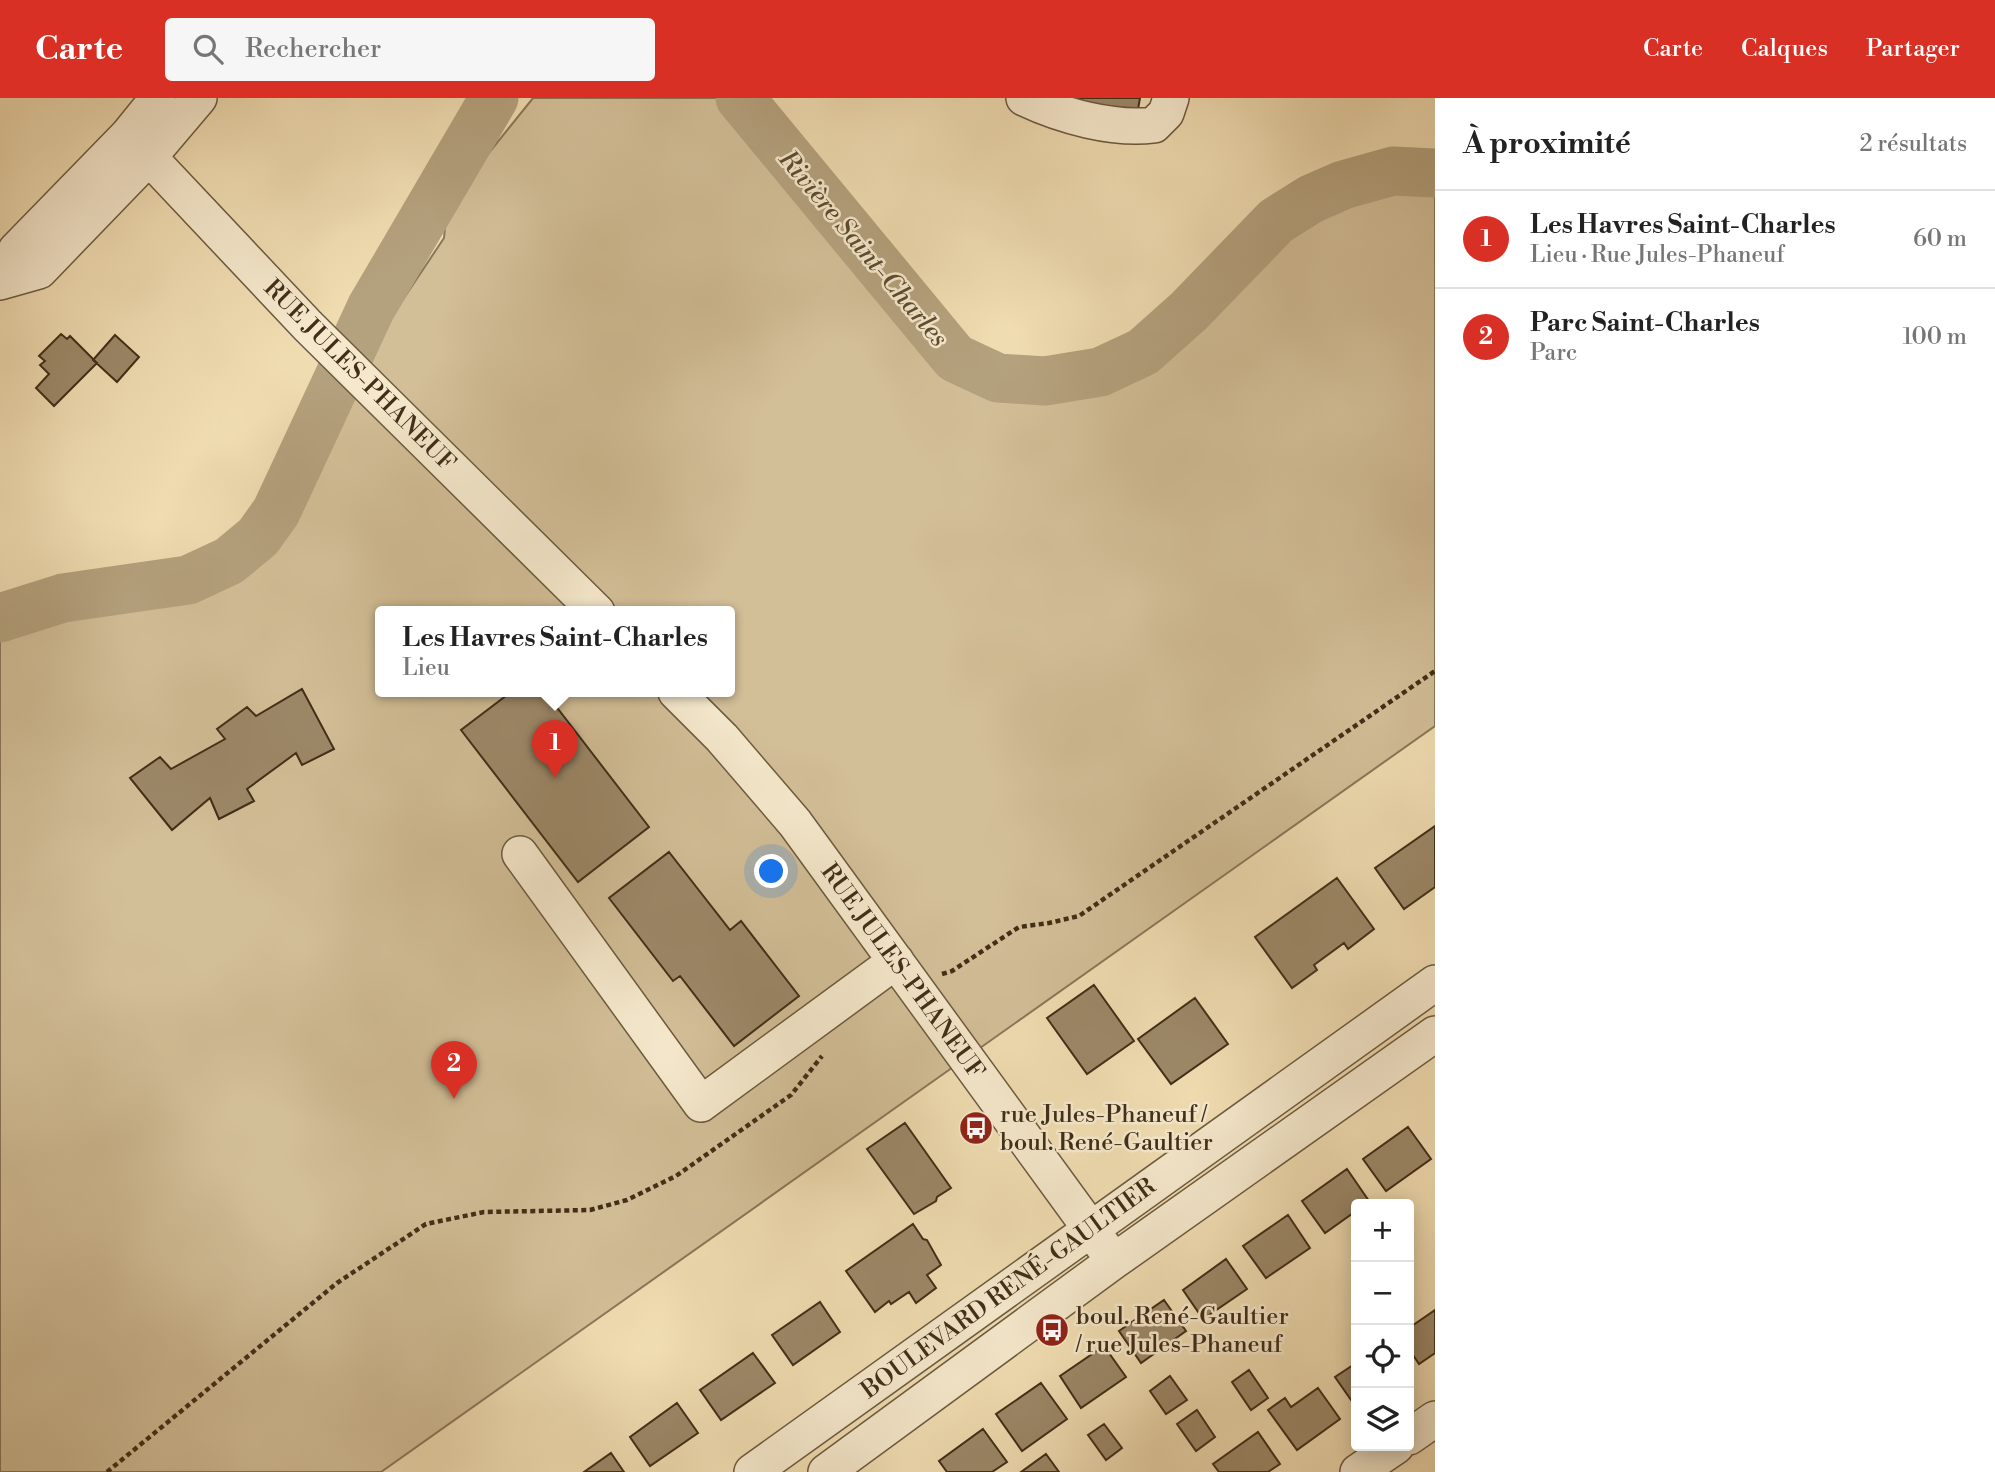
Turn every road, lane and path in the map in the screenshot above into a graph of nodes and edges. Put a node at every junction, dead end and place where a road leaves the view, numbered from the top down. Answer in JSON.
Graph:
{"nodes":[{"id":1,"x":158,"y":98,"type":"edge"},
{"id":2,"x":199,"y":98,"type":"edge"},
{"id":3,"x":1024,"y":98,"type":"edge"},
{"id":4,"x":1171,"y":98,"type":"edge"},
{"id":5,"x":138,"y":146,"type":"junction"},
{"id":6,"x":0,"y":282,"type":"edge"},
{"id":7,"x":591,"y":606,"type":"edge"},
{"id":8,"x":1435,"y":671,"type":"edge"},
{"id":9,"x":682,"y":697,"type":"edge"},
{"id":10,"x":520,"y":854,"type":"dead end"},
{"id":11,"x":904,"y":973,"type":"junction"},
{"id":12,"x":1435,"y":983,"type":"edge"},
{"id":13,"x":1435,"y":1034,"type":"edge"},
{"id":14,"x":824,"y":1053,"type":"dead end"},
{"id":15,"x":1090,"y":1228,"type":"junction"},
{"id":16,"x":1114,"y":1261,"type":"junction"},
{"id":17,"x":1435,"y":1419,"type":"edge"},
{"id":18,"x":1414,"y":1434,"type":"edge"},
{"id":19,"x":1389,"y":1451,"type":"edge"},
{"id":20,"x":107,"y":1472,"type":"edge"},
{"id":21,"x":752,"y":1472,"type":"edge"},
{"id":22,"x":826,"y":1472,"type":"edge"},
{"id":23,"x":1358,"y":1472,"type":"edge"}],
"edges":[{"from":1,"to":5,"type":"street"},
{"from":2,"to":5,"type":"street"},
{"from":3,"to":4,"type":"street"},
{"from":5,"to":6,"type":"street"},
{"from":5,"to":7,"type":"street","name":"RUE JULES-PHANEUF"},
{"from":8,"to":11,"type":"path"},
{"from":9,"to":11,"type":"street","name":"RUE JULES-PHANEUF"},
{"from":10,"to":11,"type":"street"},
{"from":11,"to":15,"type":"street","name":"RUE JULES-PHANEUF"},
{"from":12,"to":15,"type":"street","name":"BOULEVARD RENÉ-GAULTIER"},
{"from":13,"to":16,"type":"street","name":"BOULEVARD RENÉ-GAULTIER"},
{"from":14,"to":20,"type":"path"},
{"from":15,"to":16,"type":"street","name":"RUE JULES-PHANEUF"},
{"from":15,"to":21,"type":"street","name":"BOULEVARD RENÉ-GAULTIER"},
{"from":16,"to":22,"type":"street","name":"BOULEVARD RENÉ-GAULTIER"},
{"from":17,"to":18,"type":"street"},
{"from":19,"to":23,"type":"street"}]}
